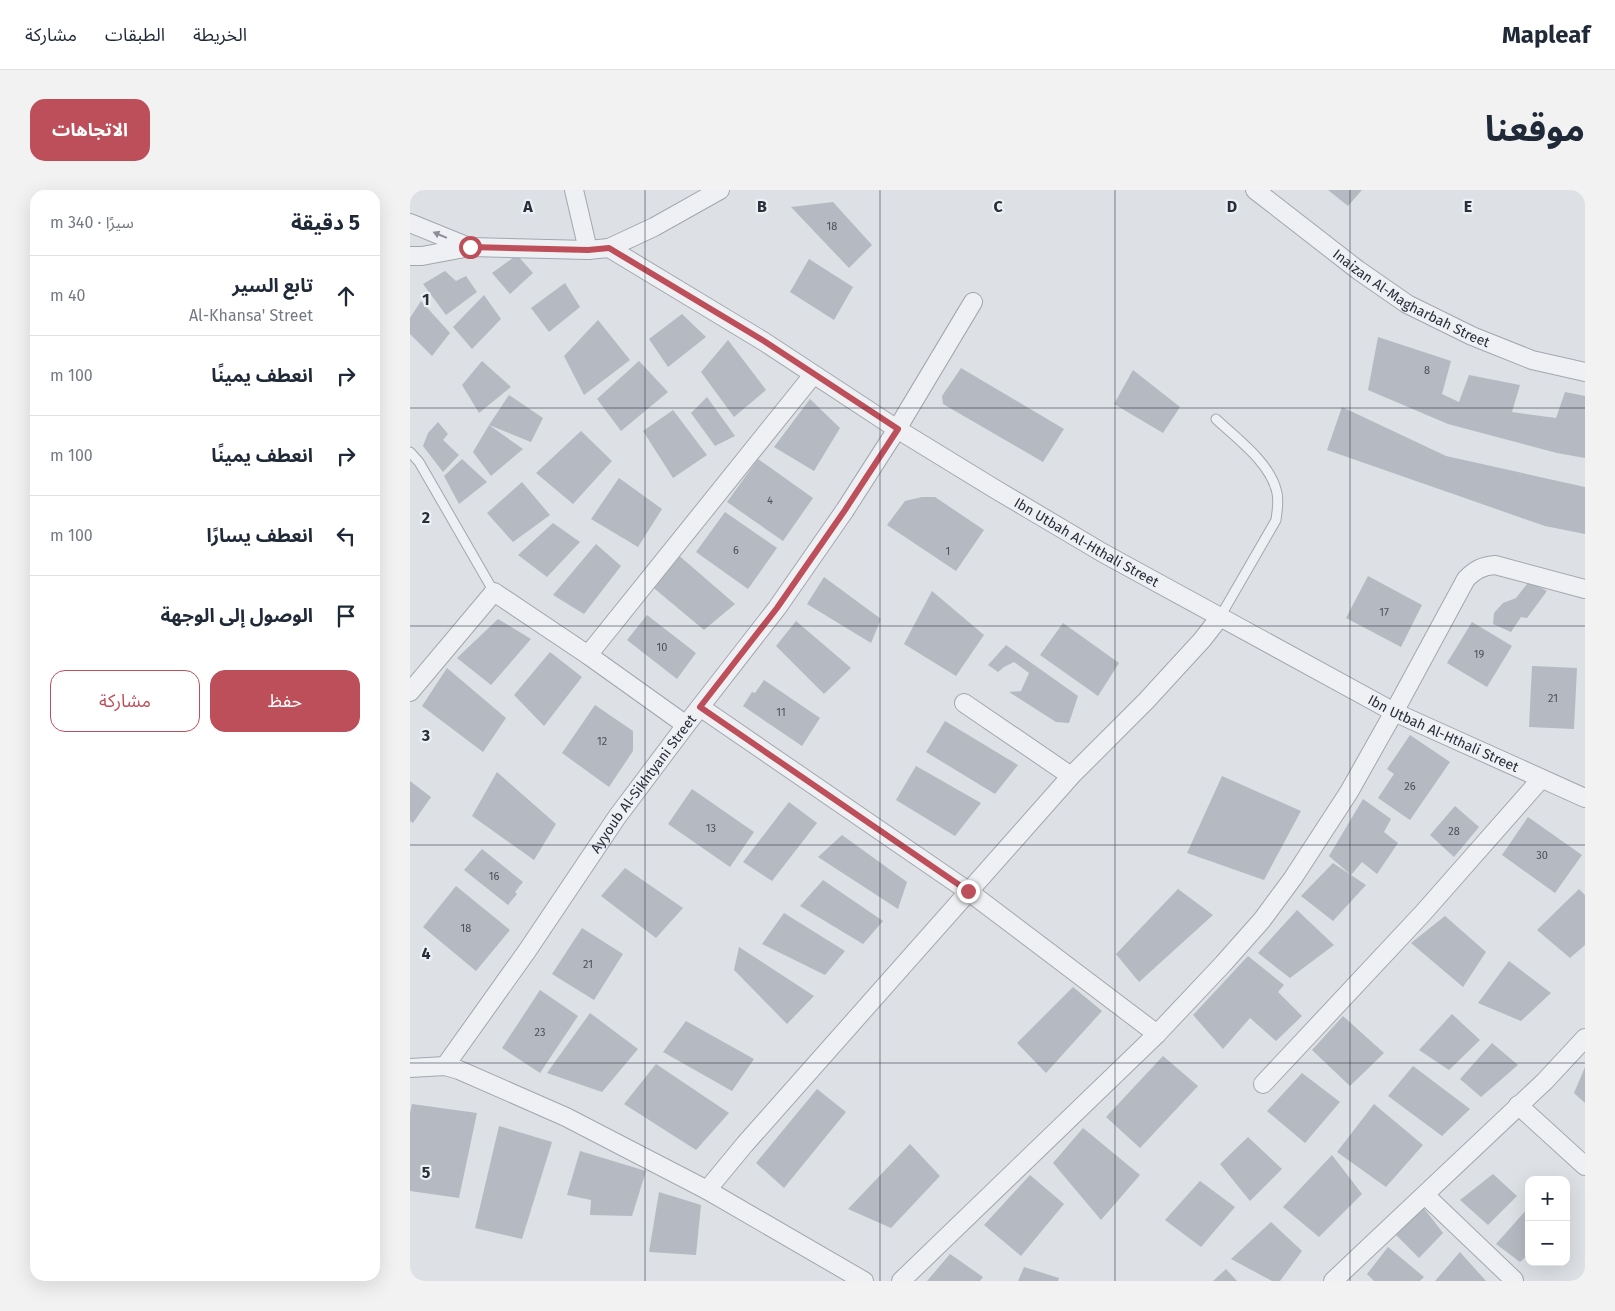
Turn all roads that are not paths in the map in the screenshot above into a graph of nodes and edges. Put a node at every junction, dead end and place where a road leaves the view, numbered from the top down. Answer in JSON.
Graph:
{"nodes":[{"id":1,"x":574,"y":190,"type":"edge"},
{"id":2,"x":720,"y":190,"type":"edge"},
{"id":3,"x":1255,"y":190,"type":"edge"},
{"id":4,"x":410,"y":224,"type":"edge"},
{"id":5,"x":470,"y":247,"type":"junction"},
{"id":6,"x":609,"y":248,"type":"junction"},
{"id":7,"x":588,"y":250,"type":"junction"},
{"id":8,"x":410,"y":256,"type":"edge"},
{"id":9,"x":973,"y":302,"type":"dead end"},
{"id":10,"x":1585,"y":372,"type":"edge"},
{"id":11,"x":813,"y":375,"type":"junction"},
{"id":12,"x":1216,"y":419,"type":"dead end"},
{"id":13,"x":898,"y":429,"type":"junction"},
{"id":14,"x":410,"y":452,"type":"edge"},
{"id":15,"x":1585,"y":589,"type":"edge"},
{"id":16,"x":494,"y":592,"type":"junction"},
{"id":17,"x":1220,"y":617,"type":"junction"},
{"id":18,"x":588,"y":655,"type":"junction"},
{"id":19,"x":410,"y":692,"type":"edge"},
{"id":20,"x":964,"y":703,"type":"dead end"},
{"id":21,"x":700,"y":707,"type":"junction"},
{"id":22,"x":1394,"y":712,"type":"junction"},
{"id":23,"x":686,"y":725,"type":"junction"},
{"id":24,"x":1071,"y":776,"type":"junction"},
{"id":25,"x":1541,"y":779,"type":"junction"},
{"id":26,"x":1585,"y":798,"type":"edge"},
{"id":27,"x":968,"y":891,"type":"junction"},
{"id":28,"x":1157,"y":1034,"type":"junction"},
{"id":29,"x":1585,"y":1038,"type":"edge"},
{"id":30,"x":445,"y":1066,"type":"junction"},
{"id":31,"x":410,"y":1068,"type":"edge"},
{"id":32,"x":1263,"y":1084,"type":"dead end"},
{"id":33,"x":1518,"y":1105,"type":"junction"},
{"id":34,"x":1585,"y":1166,"type":"edge"},
{"id":35,"x":707,"y":1190,"type":"junction"},
{"id":36,"x":1425,"y":1195,"type":"junction"},
{"id":37,"x":860,"y":1280,"type":"edge"},
{"id":38,"x":1514,"y":1280,"type":"dead end"},
{"id":39,"x":901,"y":1281,"type":"edge"},
{"id":40,"x":1333,"y":1281,"type":"edge"}],
"edges":[{"from":1,"to":7,"type":"street"},
{"from":2,"to":6,"type":"street"},
{"from":3,"to":10,"type":"street","name":"Inaizan Al-Magharbah Street"},
{"from":5,"to":4,"type":"street","one_way":true},
{"from":5,"to":7,"type":"street"},
{"from":5,"to":8,"type":"street"},
{"from":6,"to":7,"type":"street"},
{"from":6,"to":11,"type":"street","name":"Ibn Utbah Al-Hthali Street"},
{"from":9,"to":13,"type":"street","name":"Ayyoub Al-Sikhtyani Street"},
{"from":11,"to":13,"type":"street","name":"Ibn Utbah Al-Hthali Street"},
{"from":11,"to":18,"type":"street"},
{"from":12,"to":17,"type":"lane"},
{"from":13,"to":17,"type":"street","name":"Ibn Utbah Al-Hthali Street"},
{"from":13,"to":21,"type":"street","name":"Ayyoub Al-Sikhtyani Street"},
{"from":14,"to":16,"type":"lane"},
{"from":15,"to":22,"type":"street"},
{"from":16,"to":18,"type":"street"},
{"from":16,"to":19,"type":"street"},
{"from":17,"to":22,"type":"street","name":"Ibn Utbah Al-Hthali Street"},
{"from":17,"to":24,"type":"street"},
{"from":18,"to":23,"type":"street"},
{"from":20,"to":24,"type":"street"},
{"from":21,"to":23,"type":"street","name":"Ayyoub Al-Sikhtyani Street"},
{"from":21,"to":27,"type":"street"},
{"from":22,"to":25,"type":"street","name":"Ibn Utbah Al-Hthali Street"},
{"from":22,"to":28,"type":"street"},
{"from":23,"to":30,"type":"street","name":"Ayyoub Al-Sikhtyani Street"},
{"from":24,"to":27,"type":"street"},
{"from":25,"to":26,"type":"street","name":"Ibn Utbah Al-Hthali Street"},
{"from":25,"to":32,"type":"street"},
{"from":27,"to":28,"type":"street"},
{"from":27,"to":35,"type":"street"},
{"from":28,"to":39,"type":"street"},
{"from":29,"to":33,"type":"street"},
{"from":30,"to":31,"type":"street"},
{"from":30,"to":35,"type":"street"},
{"from":33,"to":34,"type":"street"},
{"from":33,"to":36,"type":"street"},
{"from":35,"to":37,"type":"street"},
{"from":36,"to":38,"type":"street"},
{"from":36,"to":40,"type":"street"}]}
